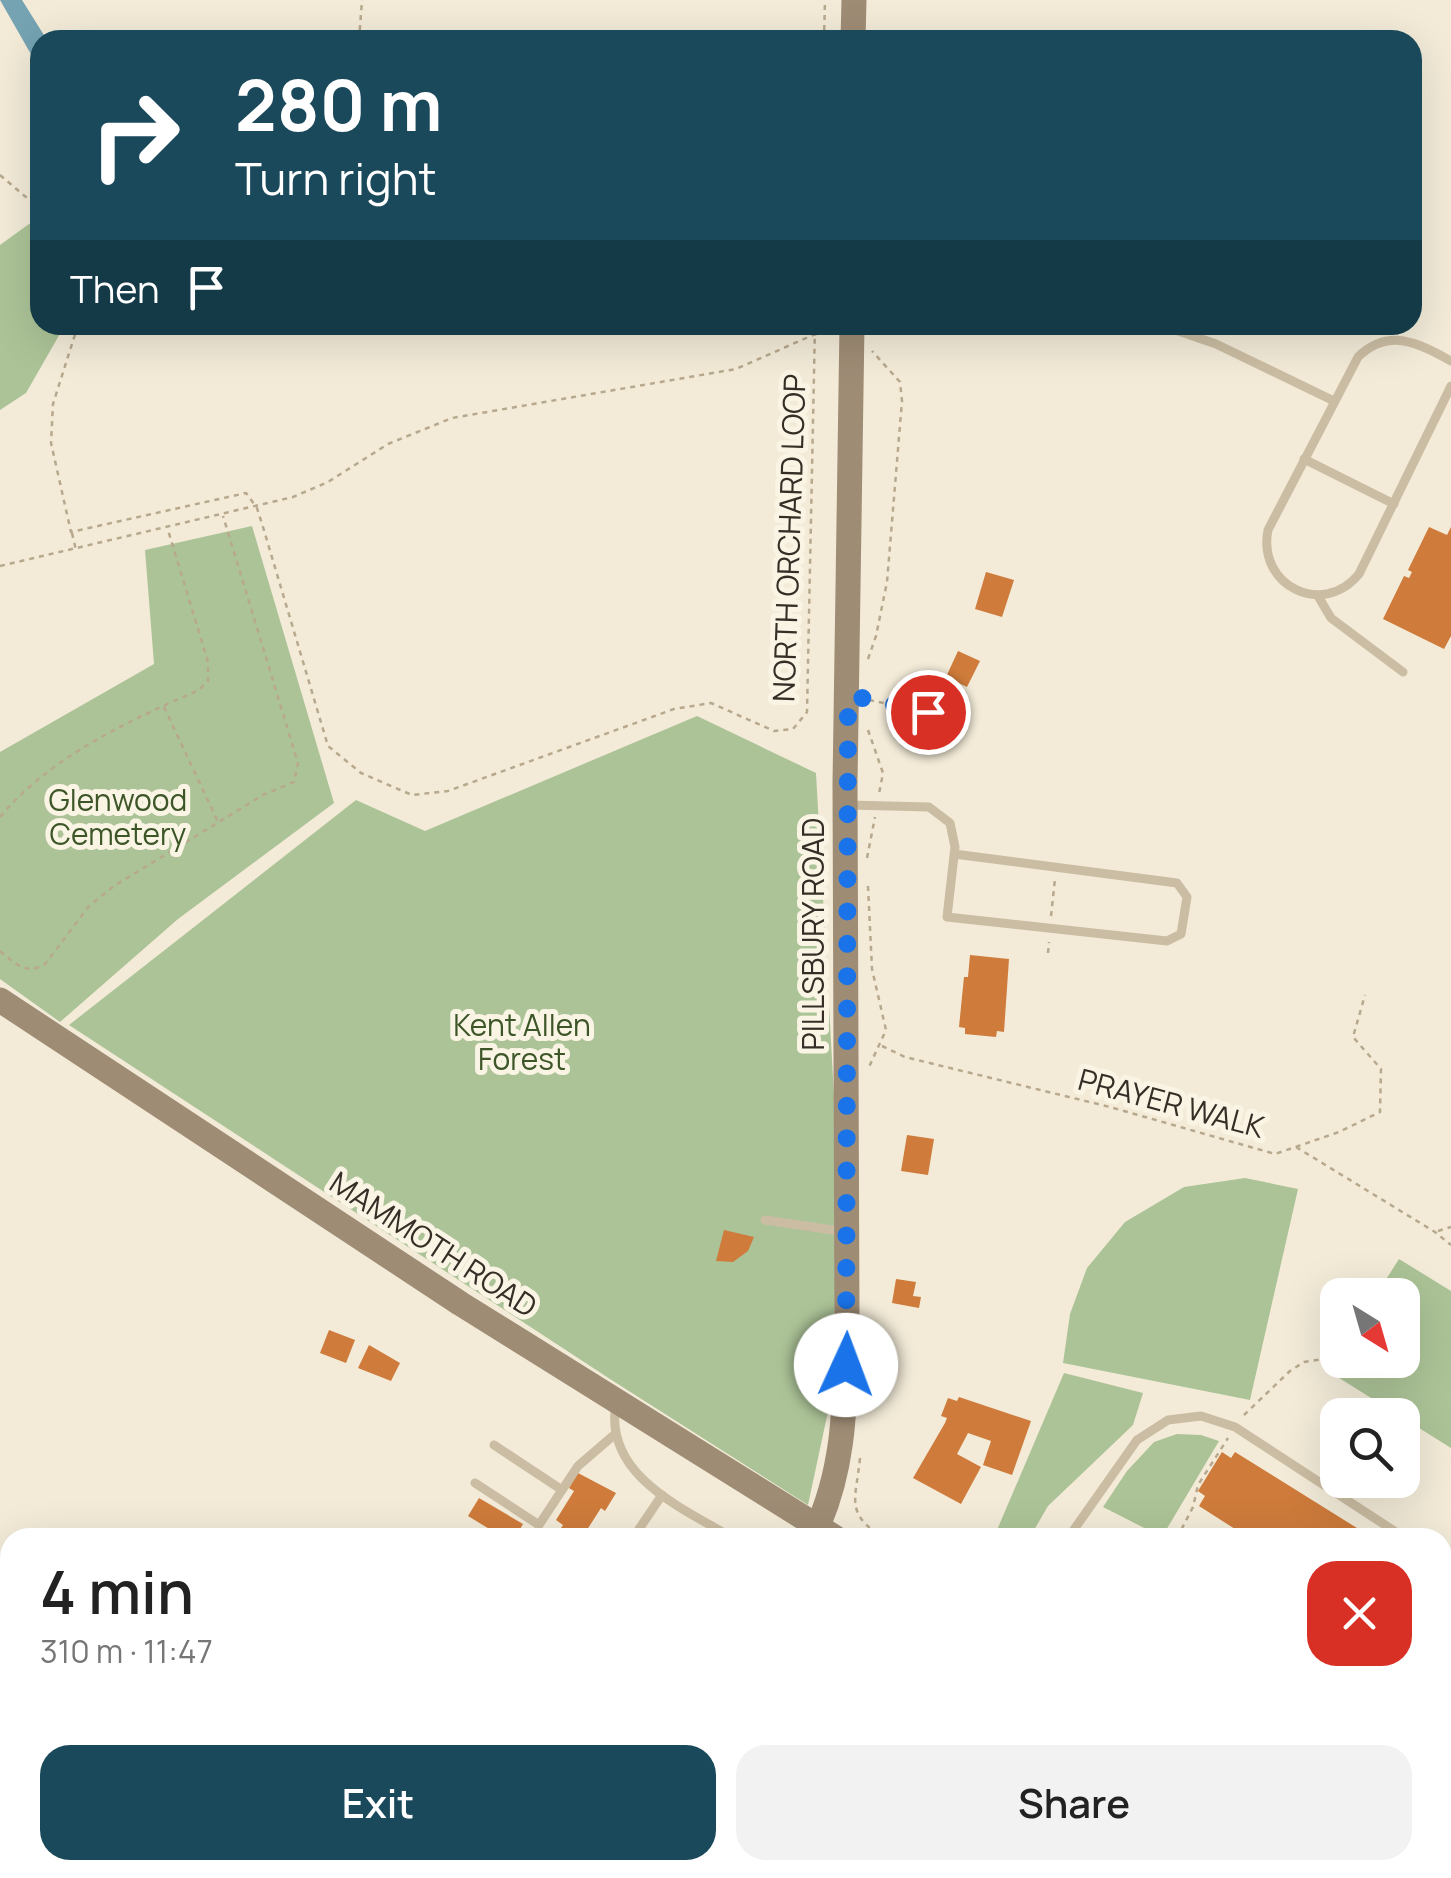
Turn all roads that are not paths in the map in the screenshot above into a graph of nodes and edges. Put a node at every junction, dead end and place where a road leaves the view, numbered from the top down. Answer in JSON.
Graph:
{"nodes":[{"id":1,"x":854,"y":0,"type":"edge"},
{"id":2,"x":852,"y":30,"type":"edge"},
{"id":3,"x":852,"y":335,"type":"edge"},
{"id":4,"x":1190,"y":335,"type":"edge"},
{"id":5,"x":1451,"y":361,"type":"edge"},
{"id":6,"x":1451,"y":386,"type":"edge"},
{"id":7,"x":1334,"y":402,"type":"junction"},
{"id":8,"x":1304,"y":460,"type":"junction"},
{"id":9,"x":1394,"y":504,"type":"junction"},
{"id":10,"x":1318,"y":596,"type":"junction"},
{"id":11,"x":1403,"y":672,"type":"dead end"},
{"id":12,"x":846,"y":805,"type":"junction"},
{"id":13,"x":954,"y":854,"type":"junction"},
{"id":14,"x":0,"y":1000,"type":"edge"},
{"id":15,"x":765,"y":1220,"type":"dead end"},
{"id":16,"x":849,"y":1232,"type":"junction"},
{"id":17,"x":616,"y":1401,"type":"junction"},
{"id":18,"x":614,"y":1435,"type":"junction"},
{"id":19,"x":494,"y":1445,"type":"dead end"},
{"id":20,"x":475,"y":1483,"type":"dead end"},
{"id":21,"x":562,"y":1490,"type":"junction"},
{"id":22,"x":662,"y":1495,"type":"junction"},
{"id":23,"x":640,"y":1528,"type":"edge"},
{"id":24,"x":716,"y":1528,"type":"edge"},
{"id":25,"x":813,"y":1528,"type":"edge"},
{"id":26,"x":824,"y":1528,"type":"edge"},
{"id":27,"x":1075,"y":1528,"type":"edge"},
{"id":28,"x":1390,"y":1528,"type":"edge"}],
"edges":[{"from":1,"to":2,"type":"street"},
{"from":3,"to":12,"type":"street","name":"PILLSBURY ROAD"},
{"from":4,"to":7,"type":"lane"},
{"from":5,"to":7,"type":"lane"},
{"from":6,"to":9,"type":"lane"},
{"from":7,"to":8,"type":"lane"},
{"from":8,"to":9,"type":"lane"},
{"from":8,"to":10,"type":"lane"},
{"from":9,"to":10,"type":"lane"},
{"from":10,"to":11,"type":"lane"},
{"from":12,"to":13,"type":"lane"},
{"from":12,"to":16,"type":"street","name":"PILLSBURY ROAD"},
{"from":13,"to":13,"type":"lane"},
{"from":14,"to":17,"type":"street","name":"MAMMOTH ROAD"},
{"from":15,"to":16,"type":"lane"},
{"from":16,"to":26,"type":"street","name":"PILLSBURY ROAD"},
{"from":17,"to":18,"type":"lane"},
{"from":17,"to":25,"type":"street","name":"MAMMOTH ROAD"},
{"from":18,"to":21,"type":"lane"},
{"from":18,"to":22,"type":"lane"},
{"from":19,"to":21,"type":"lane"},
{"from":20,"to":21,"type":"lane"},
{"from":22,"to":23,"type":"lane"},
{"from":22,"to":24,"type":"lane"},
{"from":27,"to":28,"type":"lane"}]}
